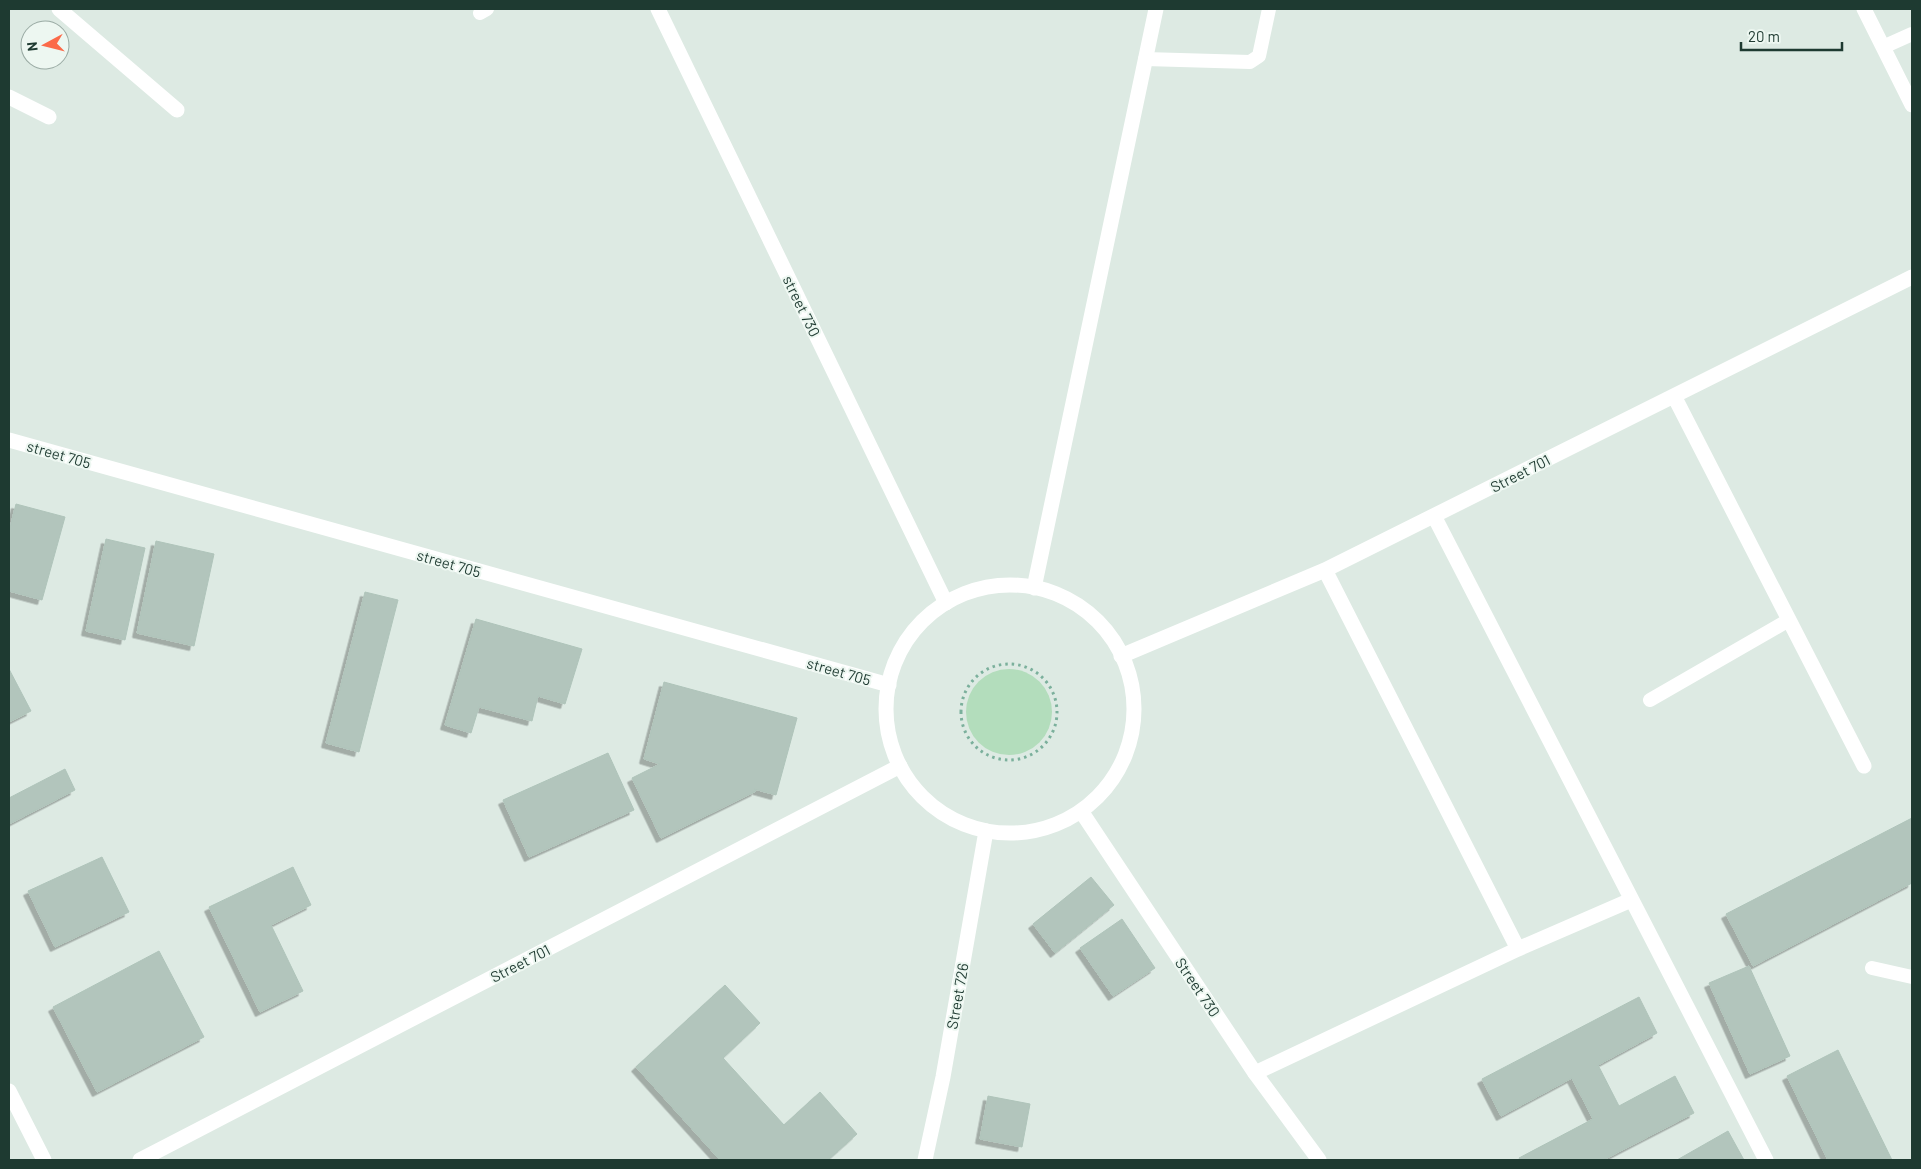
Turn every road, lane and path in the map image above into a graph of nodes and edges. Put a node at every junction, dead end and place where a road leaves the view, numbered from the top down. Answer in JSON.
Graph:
{"nodes":[{"id":1,"x":59,"y":9,"type":"edge"},
{"id":2,"x":658,"y":9,"type":"edge"},
{"id":3,"x":1156,"y":9,"type":"edge"},
{"id":4,"x":1269,"y":9,"type":"edge"},
{"id":5,"x":1864,"y":9,"type":"edge"},
{"id":6,"x":1912,"y":34,"type":"edge"},
{"id":7,"x":1883,"y":48,"type":"junction"},
{"id":8,"x":1145,"y":59,"type":"junction"},
{"id":9,"x":9,"y":97,"type":"edge"},
{"id":10,"x":1912,"y":105,"type":"edge"},
{"id":11,"x":177,"y":110,"type":"dead end"},
{"id":12,"x":49,"y":117,"type":"dead end"},
{"id":13,"x":1912,"y":277,"type":"edge"},
{"id":14,"x":1674,"y":396,"type":"junction"},
{"id":15,"x":9,"y":440,"type":"edge"},
{"id":16,"x":1434,"y":516,"type":"junction"},
{"id":17,"x":1325,"y":570,"type":"junction"},
{"id":18,"x":1034,"y":588,"type":"junction"},
{"id":19,"x":946,"y":603,"type":"junction"},
{"id":20,"x":1789,"y":620,"type":"junction"},
{"id":21,"x":1121,"y":656,"type":"junction"},
{"id":22,"x":1018,"y":664,"type":"joint"},
{"id":23,"x":889,"y":685,"type":"junction"},
{"id":24,"x":1650,"y":700,"type":"dead end"},
{"id":25,"x":900,"y":766,"type":"junction"},
{"id":26,"x":1864,"y":766,"type":"dead end"},
{"id":27,"x":1081,"y":811,"type":"junction"},
{"id":28,"x":986,"y":831,"type":"junction"},
{"id":29,"x":1631,"y":900,"type":"junction"},
{"id":30,"x":1518,"y":949,"type":"junction"},
{"id":31,"x":1872,"y":968,"type":"dead end"},
{"id":32,"x":1912,"y":977,"type":"edge"},
{"id":33,"x":1255,"y":1073,"type":"junction"},
{"id":34,"x":9,"y":1091,"type":"edge"},
{"id":35,"x":44,"y":1160,"type":"edge"},
{"id":36,"x":140,"y":1160,"type":"edge"},
{"id":37,"x":925,"y":1160,"type":"edge"},
{"id":38,"x":1319,"y":1160,"type":"edge"},
{"id":39,"x":1766,"y":1160,"type":"edge"}],
"edges":[{"from":1,"to":11,"type":"street"},
{"from":2,"to":19,"type":"street","name":"street 730"},
{"from":3,"to":8,"type":"street"},
{"from":4,"to":8,"type":"lane"},
{"from":5,"to":7,"type":"street"},
{"from":6,"to":7,"type":"lane"},
{"from":7,"to":10,"type":"street"},
{"from":8,"to":18,"type":"street"},
{"from":9,"to":12,"type":"street"},
{"from":13,"to":14,"type":"street","name":"Street 701"},
{"from":14,"to":16,"type":"street","name":"Street 701"},
{"from":14,"to":20,"type":"street"},
{"from":15,"to":23,"type":"street","name":"street 705"},
{"from":16,"to":17,"type":"street","name":"Street 701"},
{"from":16,"to":29,"type":"street"},
{"from":17,"to":21,"type":"street","name":"Street 701"},
{"from":17,"to":30,"type":"street"},
{"from":18,"to":19,"type":"street"},
{"from":18,"to":21,"type":"street"},
{"from":19,"to":23,"type":"street"},
{"from":20,"to":24,"type":"lane"},
{"from":20,"to":26,"type":"street"},
{"from":21,"to":27,"type":"street"},
{"from":22,"to":22,"type":"path"},
{"from":23,"to":25,"type":"street"},
{"from":25,"to":28,"type":"street"},
{"from":25,"to":36,"type":"street","name":"Street 701"},
{"from":27,"to":28,"type":"street"},
{"from":27,"to":33,"type":"street","name":"Street 730"},
{"from":28,"to":37,"type":"street","name":"Street 726"},
{"from":29,"to":30,"type":"street"},
{"from":29,"to":39,"type":"street"},
{"from":30,"to":33,"type":"street"},
{"from":31,"to":32,"type":"lane"},
{"from":33,"to":38,"type":"street","name":"Street 730"},
{"from":34,"to":35,"type":"street"}]}
